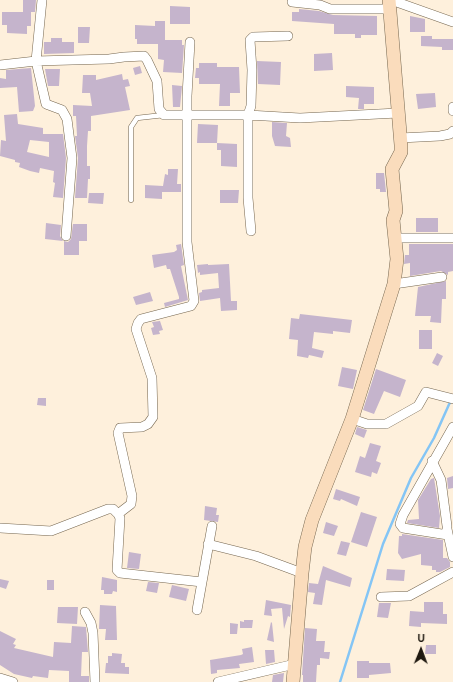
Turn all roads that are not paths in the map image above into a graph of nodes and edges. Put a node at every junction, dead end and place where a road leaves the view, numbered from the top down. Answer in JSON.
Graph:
{"nodes":[{"id":1,"x":42,"y":0,"type":"edge"},
{"id":2,"x":292,"y":2,"type":"dead end"},
{"id":3,"x":386,"y":6,"type":"edge"},
{"id":4,"x":453,"y":22,"type":"edge"},
{"id":5,"x":288,"y":36,"type":"dead end"},
{"id":6,"x":190,"y":42,"type":"dead end"},
{"id":7,"x":36,"y":60,"type":"junction"},
{"id":8,"x":0,"y":65,"type":"edge"},
{"id":9,"x":453,"y":107,"type":"edge"},
{"id":10,"x":453,"y":111,"type":"edge"},
{"id":11,"x":391,"y":113,"type":"junction"},
{"id":12,"x":164,"y":115,"type":"junction"},
{"id":13,"x":187,"y":115,"type":"junction"},
{"id":14,"x":248,"y":115,"type":"junction"},
{"id":15,"x":453,"y":131,"type":"edge"},
{"id":16,"x":400,"y":138,"type":"junction"},
{"id":17,"x":131,"y":200,"type":"dead end"},
{"id":18,"x":251,"y":231,"type":"dead end"},
{"id":19,"x":66,"y":236,"type":"dead end"},
{"id":20,"x":395,"y":238,"type":"junction"},
{"id":21,"x":453,"y":238,"type":"edge"},
{"id":22,"x":442,"y":277,"type":"dead end"},
{"id":23,"x":394,"y":284,"type":"junction"},
{"id":24,"x":453,"y":399,"type":"edge"},
{"id":25,"x":352,"y":419,"type":"junction"},
{"id":26,"x":453,"y":427,"type":"edge"},
{"id":27,"x":434,"y":458,"type":"junction"},
{"id":28,"x":118,"y":514,"type":"junction"},
{"id":29,"x":212,"y":526,"type":"dead end"},
{"id":30,"x":450,"y":527,"type":"edge"},
{"id":31,"x":0,"y":528,"type":"edge"},
{"id":32,"x":208,"y":544,"type":"junction"},
{"id":33,"x":453,"y":557,"type":"edge"},
{"id":34,"x":453,"y":572,"type":"edge"},
{"id":35,"x":302,"y":573,"type":"junction"},
{"id":36,"x":202,"y":582,"type":"junction"},
{"id":37,"x":381,"y":597,"type":"dead end"},
{"id":38,"x":197,"y":610,"type":"dead end"},
{"id":39,"x":86,"y":612,"type":"dead end"},
{"id":40,"x":295,"y":664,"type":"junction"},
{"id":41,"x":0,"y":678,"type":"edge"},
{"id":42,"x":13,"y":682,"type":"edge"},
{"id":43,"x":95,"y":682,"type":"edge"},
{"id":44,"x":218,"y":682,"type":"edge"},
{"id":45,"x":293,"y":682,"type":"edge"}],
"edges":[{"from":1,"to":7,"type":"street"},
{"from":2,"to":3,"type":"street"},
{"from":3,"to":4,"type":"street"},
{"from":3,"to":11,"type":"street"},
{"from":5,"to":14,"type":"street"},
{"from":6,"to":13,"type":"street"},
{"from":7,"to":8,"type":"street"},
{"from":7,"to":12,"type":"street"},
{"from":7,"to":19,"type":"street"},
{"from":9,"to":10,"type":"street"},
{"from":11,"to":14,"type":"street"},
{"from":11,"to":16,"type":"street"},
{"from":12,"to":13,"type":"street"},
{"from":12,"to":17,"type":"lane"},
{"from":13,"to":14,"type":"street"},
{"from":13,"to":28,"type":"street"},
{"from":14,"to":18,"type":"street"},
{"from":15,"to":16,"type":"street"},
{"from":16,"to":20,"type":"street"},
{"from":20,"to":21,"type":"street"},
{"from":20,"to":23,"type":"street"},
{"from":22,"to":23,"type":"street"},
{"from":23,"to":25,"type":"street"},
{"from":24,"to":25,"type":"street"},
{"from":25,"to":35,"type":"street"},
{"from":26,"to":27,"type":"street"},
{"from":27,"to":30,"type":"street"},
{"from":27,"to":30,"type":"street"},
{"from":28,"to":31,"type":"street"},
{"from":28,"to":36,"type":"street"},
{"from":29,"to":32,"type":"street"},
{"from":30,"to":33,"type":"street"},
{"from":32,"to":35,"type":"street"},
{"from":32,"to":36,"type":"street"},
{"from":34,"to":37,"type":"street"},
{"from":35,"to":40,"type":"street"},
{"from":36,"to":38,"type":"street"},
{"from":39,"to":43,"type":"street"},
{"from":40,"to":44,"type":"street"},
{"from":40,"to":45,"type":"street"},
{"from":41,"to":42,"type":"street"}]}
